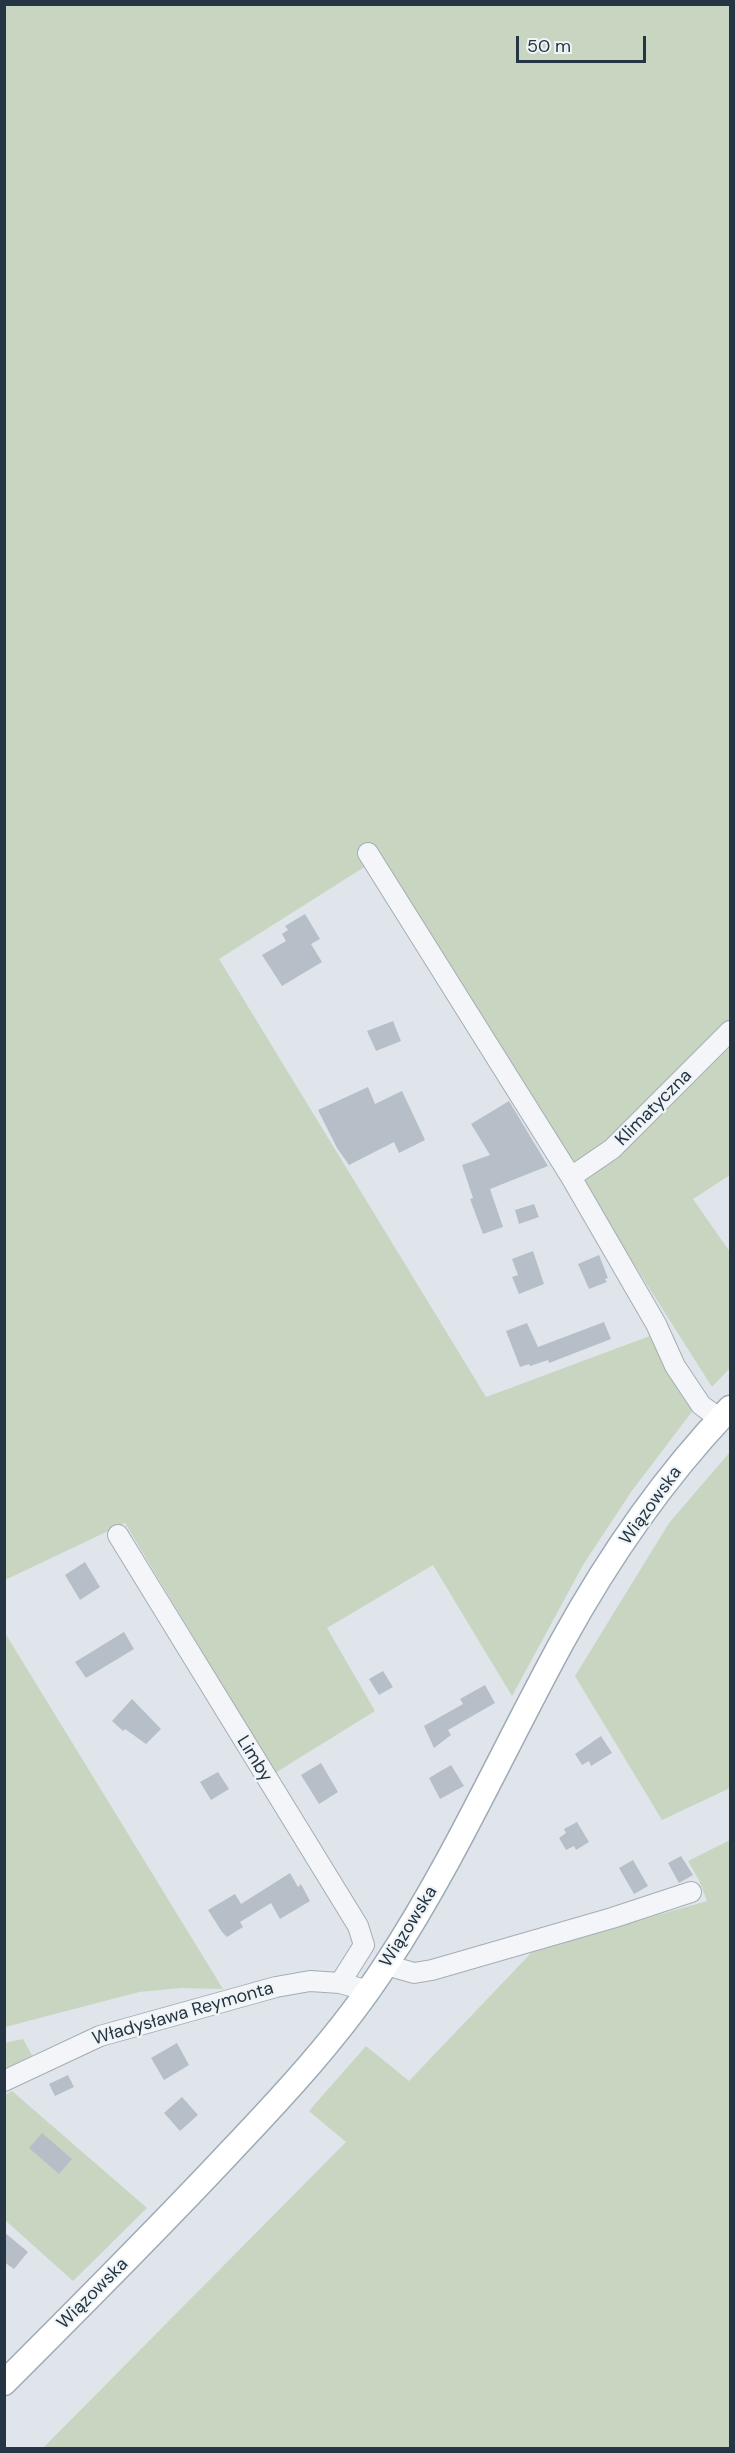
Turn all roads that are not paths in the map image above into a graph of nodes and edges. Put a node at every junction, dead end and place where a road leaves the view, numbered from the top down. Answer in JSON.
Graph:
{"nodes":[{"id":1,"x":368,"y":853,"type":"dead end"},
{"id":2,"x":730,"y":1031,"type":"edge"},
{"id":3,"x":571,"y":1177,"type":"junction"},
{"id":4,"x":725,"y":1414,"type":"edge"},
{"id":5,"x":118,"y":1535,"type":"dead end"},
{"id":6,"x":691,"y":1892,"type":"dead end"},
{"id":7,"x":386,"y":1965,"type":"junction"},
{"id":8,"x":340,"y":1983,"type":"junction"},
{"id":9,"x":369,"y":1991,"type":"junction"},
{"id":10,"x":4,"y":2081,"type":"edge"},
{"id":11,"x":4,"y":2383,"type":"edge"}],
"edges":[{"from":1,"to":3,"type":"street"},
{"from":2,"to":3,"type":"street","name":"Klimatyczna"},
{"from":3,"to":4,"type":"street"},
{"from":4,"to":7,"type":"main road","name":"Wiązowska"},
{"from":5,"to":8,"type":"street","name":"Limby"},
{"from":6,"to":7,"type":"street"},
{"from":7,"to":9,"type":"main road","name":"Wiązowska"},
{"from":8,"to":9,"type":"street","name":"Władysława Reymonta"},
{"from":8,"to":10,"type":"street","name":"Władysława Reymonta"},
{"from":9,"to":11,"type":"main road","name":"Wiązowska"}]}
